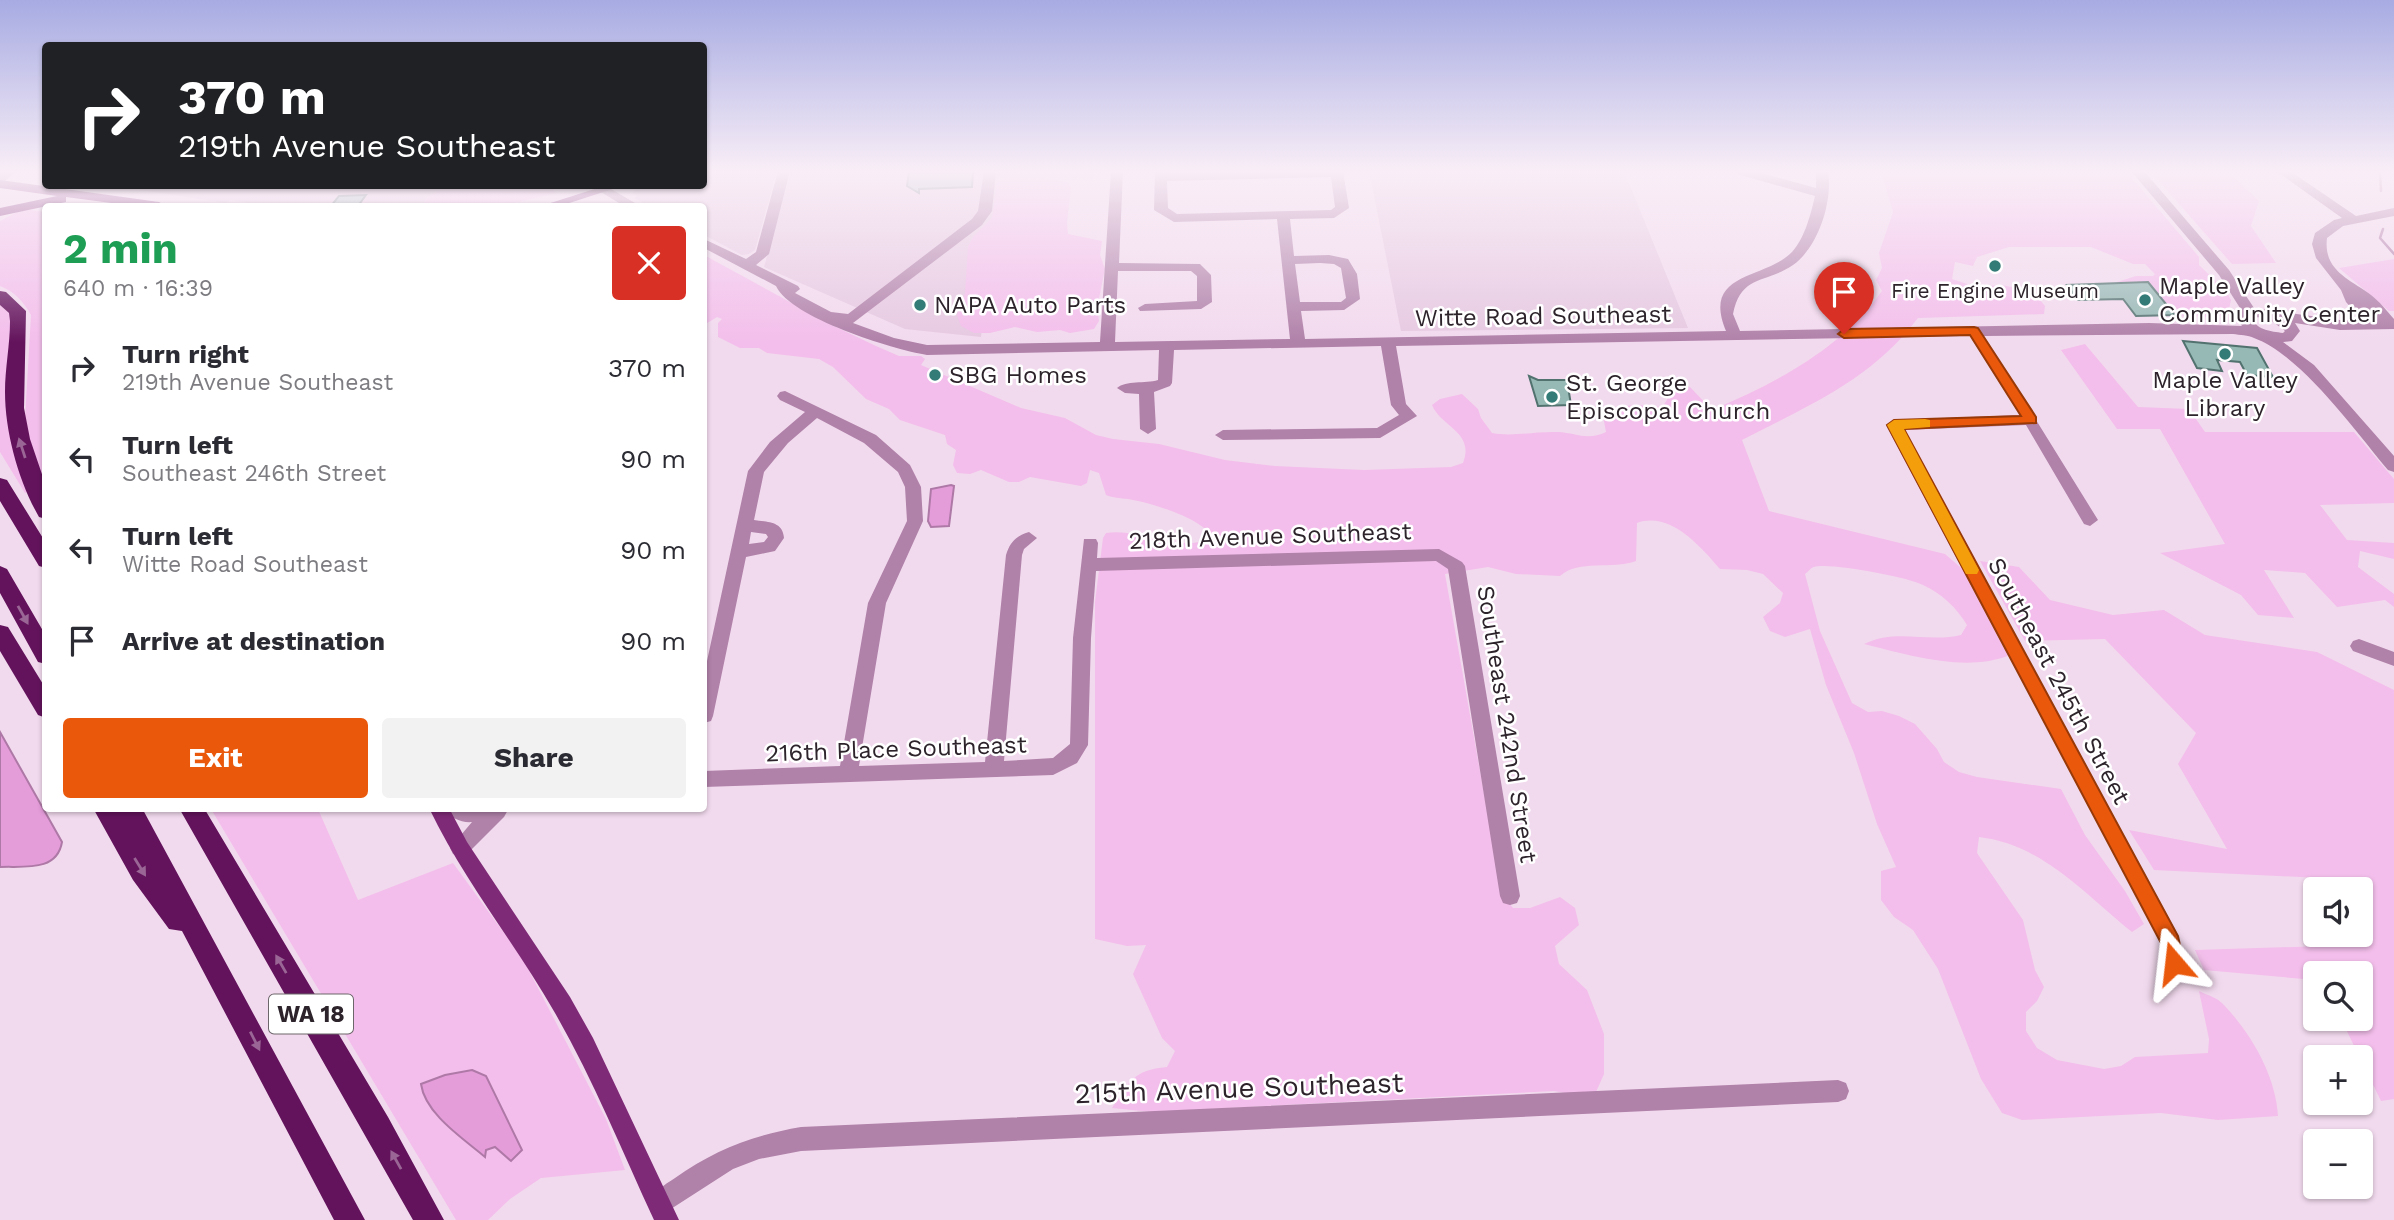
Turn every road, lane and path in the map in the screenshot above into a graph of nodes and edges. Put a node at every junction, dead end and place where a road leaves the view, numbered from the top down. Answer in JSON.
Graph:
{"nodes":[{"id":1,"x":769,"y":228,"type":"edge"},
{"id":2,"x":969,"y":228,"type":"edge"},
{"id":3,"x":1113,"y":228,"type":"edge"},
{"id":4,"x":1284,"y":228,"type":"edge"},
{"id":5,"x":1811,"y":228,"type":"edge"},
{"id":6,"x":2185,"y":228,"type":"edge"},
{"id":7,"x":2328,"y":228,"type":"edge"},
{"id":8,"x":707,"y":245,"type":"edge"},
{"id":9,"x":1288,"y":260,"type":"junction"},
{"id":10,"x":746,"y":266,"type":"junction"},
{"id":11,"x":1111,"y":267,"type":"junction"},
{"id":12,"x":2229,"y":279,"type":"junction"},
{"id":13,"x":783,"y":286,"type":"junction"},
{"id":14,"x":2347,"y":288,"type":"junction"},
{"id":15,"x":0,"y":296,"type":"edge"},
{"id":16,"x":807,"y":305,"type":"junction"},
{"id":17,"x":1294,"y":307,"type":"junction"},
{"id":18,"x":1145,"y":308,"type":"dead end"},
{"id":19,"x":2276,"y":316,"type":"junction"},
{"id":20,"x":2245,"y":317,"type":"junction"},
{"id":21,"x":851,"y":319,"type":"junction"},
{"id":22,"x":2374,"y":324,"type":"junction"},
{"id":23,"x":2393,"y":324,"type":"edge"},
{"id":24,"x":2340,"y":325,"type":"junction"},
{"id":25,"x":2149,"y":328,"type":"junction"},
{"id":26,"x":1974,"y":331,"type":"junction"},
{"id":27,"x":2260,"y":334,"type":"junction"},
{"id":28,"x":2292,"y":334,"type":"junction"},
{"id":29,"x":1735,"y":335,"type":"junction"},
{"id":30,"x":1388,"y":342,"type":"junction"},
{"id":31,"x":1298,"y":343,"type":"junction"},
{"id":32,"x":1167,"y":346,"type":"junction"},
{"id":33,"x":1107,"y":347,"type":"junction"},
{"id":34,"x":938,"y":348,"type":"junction"},
{"id":35,"x":2316,"y":377,"type":"junction"},
{"id":36,"x":1125,"y":388,"type":"dead end"},
{"id":37,"x":1146,"y":388,"type":"junction"},
{"id":38,"x":785,"y":396,"type":"dead end"},
{"id":39,"x":815,"y":412,"type":"junction"},
{"id":40,"x":2031,"y":420,"type":"junction"},
{"id":41,"x":1148,"y":429,"type":"dead end"},
{"id":42,"x":1223,"y":435,"type":"dead end"},
{"id":43,"x":2394,"y":466,"type":"edge"},
{"id":44,"x":0,"y":485,"type":"edge"},
{"id":45,"x":42,"y":501,"type":"edge"},
{"id":46,"x":2090,"y":520,"type":"dead end"},
{"id":47,"x":743,"y":525,"type":"junction"},
{"id":48,"x":1029,"y":538,"type":"dead end"},
{"id":49,"x":1090,"y":543,"type":"dead end"},
{"id":50,"x":738,"y":552,"type":"junction"},
{"id":51,"x":42,"y":554,"type":"edge"},
{"id":52,"x":1452,"y":561,"type":"joint"},
{"id":53,"x":1088,"y":565,"type":"junction"},
{"id":54,"x":0,"y":574,"type":"edge"},
{"id":55,"x":0,"y":633,"type":"edge"},
{"id":56,"x":2359,"y":646,"type":"dead end"},
{"id":57,"x":42,"y":649,"type":"edge"},
{"id":58,"x":2394,"y":659,"type":"edge"},
{"id":59,"x":42,"y":702,"type":"edge"},
{"id":60,"x":707,"y":702,"type":"edge"},
{"id":61,"x":994,"y":770,"type":"junction"},
{"id":62,"x":848,"y":775,"type":"junction"},
{"id":63,"x":707,"y":779,"type":"edge"},
{"id":64,"x":106,"y":812,"type":"edge"},
{"id":65,"x":131,"y":812,"type":"edge"},
{"id":66,"x":193,"y":812,"type":"edge"},
{"id":67,"x":441,"y":812,"type":"edge"},
{"id":68,"x":462,"y":812,"type":"edge"},
{"id":69,"x":482,"y":812,"type":"edge"},
{"id":70,"x":496,"y":812,"type":"edge"},
{"id":71,"x":460,"y":848,"type":"junction"},
{"id":72,"x":1510,"y":896,"type":"dead end"},
{"id":73,"x":2174,"y":963,"type":"dead end"},
{"id":74,"x":226,"y":985,"type":"junction"},
{"id":75,"x":1838,"y":1091,"type":"dead end"},
{"id":76,"x":663,"y":1212,"type":"edge"},
{"id":77,"x":350,"y":1220,"type":"edge"},
{"id":78,"x":429,"y":1220,"type":"edge"}],
"edges":[{"from":1,"to":10,"type":"street"},
{"from":2,"to":21,"type":"street"},
{"from":3,"to":11,"type":"street"},
{"from":4,"to":9,"type":"street"},
{"from":5,"to":29,"type":"street"},
{"from":6,"to":12,"type":"street"},
{"from":7,"to":14,"type":"street"},
{"from":8,"to":10,"type":"street","name":"Witte Road Southeast"},
{"from":9,"to":17,"type":"street"},
{"from":9,"to":17,"type":"street"},
{"from":10,"to":13,"type":"street","name":"Witte Road Southeast"},
{"from":11,"to":18,"type":"street"},
{"from":11,"to":33,"type":"street"},
{"from":12,"to":19,"type":"street"},
{"from":12,"to":20,"type":"street"},
{"from":13,"to":16,"type":"street","name":"Witte Road Southeast"},
{"from":13,"to":21,"type":"street","name":"Witte Road Southeast"},
{"from":14,"to":22,"type":"street"},
{"from":14,"to":23,"type":"street"},
{"from":45,"to":15,"type":"highway","one_way":true},
{"from":16,"to":21,"type":"street"},
{"from":16,"to":34,"type":"street","name":"Witte Road Southeast"},
{"from":17,"to":31,"type":"street"},
{"from":19,"to":20,"type":"street","name":"Witte Road Southeast"},
{"from":19,"to":24,"type":"street"},
{"from":19,"to":28,"type":"street"},
{"from":20,"to":25,"type":"street","name":"Witte Road Southeast"},
{"from":20,"to":27,"type":"street"},
{"from":21,"to":34,"type":"street","name":"Witte Road Southeast"},
{"from":22,"to":23,"type":"street"},
{"from":22,"to":24,"type":"street"},
{"from":24,"to":28,"type":"street"},
{"from":25,"to":26,"type":"street","name":"Witte Road Southeast"},
{"from":25,"to":27,"type":"street","name":"Witte Road Southeast"},
{"from":26,"to":29,"type":"street","name":"Witte Road Southeast"},
{"from":26,"to":40,"type":"street"},
{"from":27,"to":28,"type":"street"},
{"from":27,"to":35,"type":"street"},
{"from":28,"to":35,"type":"street"},
{"from":29,"to":30,"type":"street","name":"Witte Road Southeast"},
{"from":30,"to":31,"type":"street","name":"Witte Road Southeast"},
{"from":30,"to":42,"type":"street"},
{"from":31,"to":32,"type":"street","name":"Witte Road Southeast"},
{"from":32,"to":33,"type":"street","name":"Witte Road Southeast"},
{"from":32,"to":37,"type":"street"},
{"from":33,"to":34,"type":"street","name":"Witte Road Southeast"},
{"from":35,"to":43,"type":"street"},
{"from":36,"to":37,"type":"street"},
{"from":37,"to":41,"type":"street"},
{"from":38,"to":39,"type":"street"},
{"from":39,"to":47,"type":"street"},
{"from":39,"to":62,"type":"street"},
{"from":40,"to":46,"type":"street"},
{"from":40,"to":73,"type":"street","name":"Southeast 245th Street"},
{"from":44,"to":51,"type":"highway"},
{"from":47,"to":50,"type":"street"},
{"from":47,"to":50,"type":"street"},
{"from":48,"to":61,"type":"street"},
{"from":49,"to":53,"type":"street"},
{"from":50,"to":60,"type":"street"},
{"from":52,"to":53,"type":"street","name":"218th Avenue Southeast"},
{"from":52,"to":72,"type":"street","name":"Southeast 242nd Street"},
{"from":53,"to":61,"type":"street","name":"216th Place Southeast"},
{"from":54,"to":57,"type":"highway","one_way":true},
{"from":55,"to":59,"type":"highway"},
{"from":56,"to":58,"type":"street"},
{"from":61,"to":62,"type":"street","name":"216th Place Southeast"},
{"from":62,"to":63,"type":"street","name":"216th Place Southeast"},
{"from":64,"to":74,"type":"highway","one_way":true},
{"from":65,"to":74,"type":"highway","number":"WA 18"},
{"from":78,"to":66,"type":"highway","number":"WA 18","one_way":true},
{"from":67,"to":71,"type":"main road"},
{"from":68,"to":69,"type":"street"},
{"from":70,"to":71,"type":"street"},
{"from":71,"to":76,"type":"main road"},
{"from":74,"to":77,"type":"highway","number":"WA 18","one_way":true},
{"from":75,"to":76,"type":"street","name":"215th Avenue Southeast"}]}
